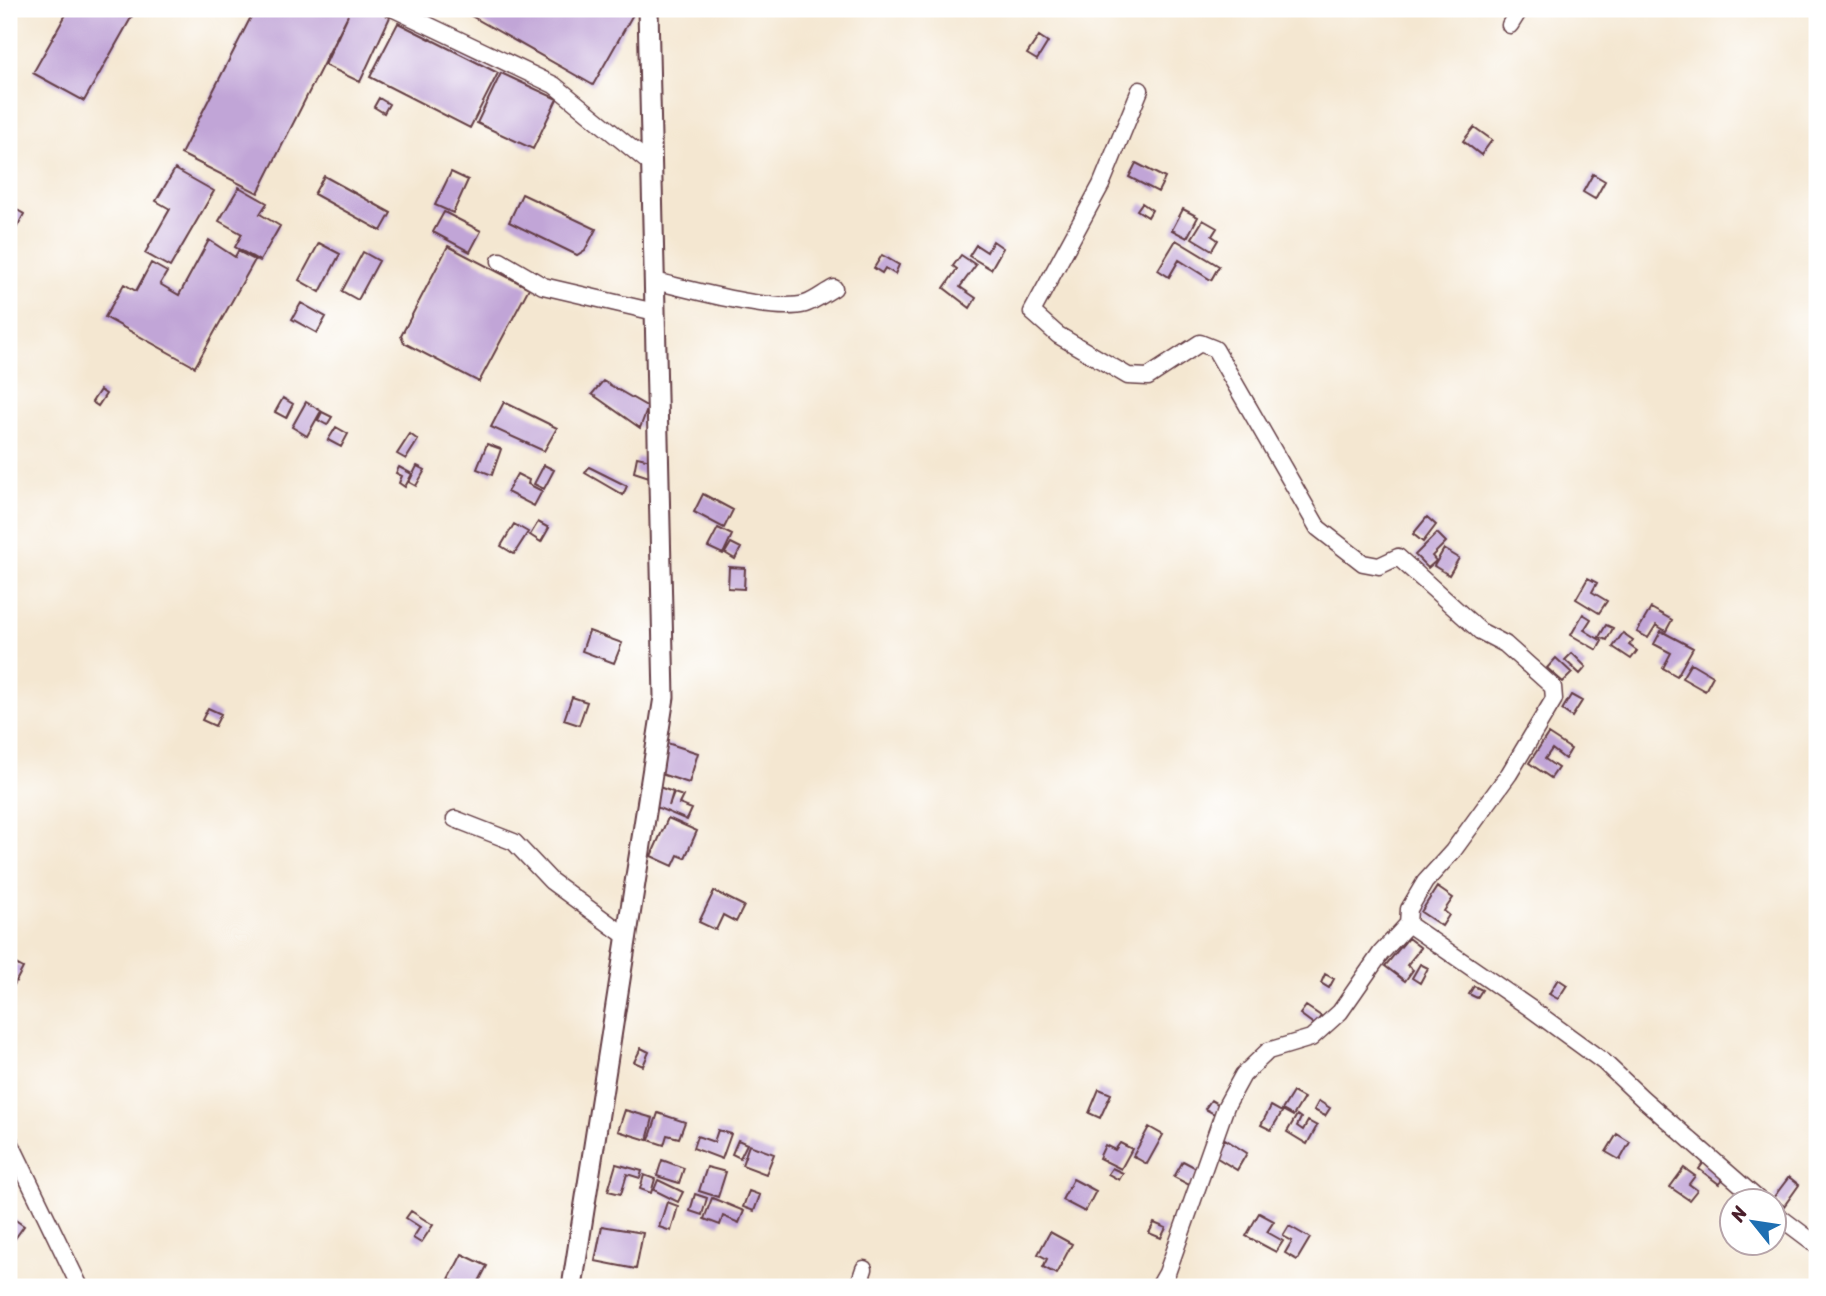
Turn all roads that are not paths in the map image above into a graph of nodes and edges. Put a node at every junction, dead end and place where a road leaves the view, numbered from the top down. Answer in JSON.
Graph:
{"nodes":[{"id":1,"x":394,"y":9,"type":"edge"},
{"id":2,"x":649,"y":9,"type":"edge"},
{"id":3,"x":1520,"y":9,"type":"edge"},
{"id":4,"x":1510,"y":25,"type":"dead end"},
{"id":5,"x":1140,"y":90,"type":"dead end"},
{"id":6,"x":652,"y":165,"type":"junction"},
{"id":7,"x":500,"y":261,"type":"dead end"},
{"id":8,"x":655,"y":281,"type":"junction"},
{"id":9,"x":834,"y":288,"type":"dead end"},
{"id":10,"x":655,"y":312,"type":"junction"},
{"id":11,"x":455,"y":819,"type":"dead end"},
{"id":12,"x":1408,"y":924,"type":"junction"},
{"id":13,"x":627,"y":937,"type":"junction"},
{"id":14,"x":9,"y":1140,"type":"edge"},
{"id":15,"x":1745,"y":1188,"type":"edge"},
{"id":16,"x":1787,"y":1222,"type":"edge"},
{"id":17,"x":1817,"y":1245,"type":"edge"},
{"id":18,"x":863,"y":1269,"type":"dead end"},
{"id":19,"x":80,"y":1287,"type":"edge"},
{"id":20,"x":572,"y":1287,"type":"edge"},
{"id":21,"x":858,"y":1287,"type":"edge"},
{"id":22,"x":1158,"y":1287,"type":"edge"}],
"edges":[{"from":1,"to":6,"type":"street"},
{"from":2,"to":6,"type":"main road"},
{"from":3,"to":4,"type":"street"},
{"from":5,"to":12,"type":"street"},
{"from":6,"to":8,"type":"main road"},
{"from":7,"to":10,"type":"street"},
{"from":8,"to":9,"type":"street"},
{"from":8,"to":10,"type":"main road"},
{"from":10,"to":13,"type":"main road"},
{"from":11,"to":13,"type":"street"},
{"from":12,"to":15,"type":"street"},
{"from":12,"to":22,"type":"street"},
{"from":13,"to":20,"type":"main road"},
{"from":14,"to":19,"type":"street"},
{"from":16,"to":17,"type":"street"},
{"from":18,"to":21,"type":"street"}]}
